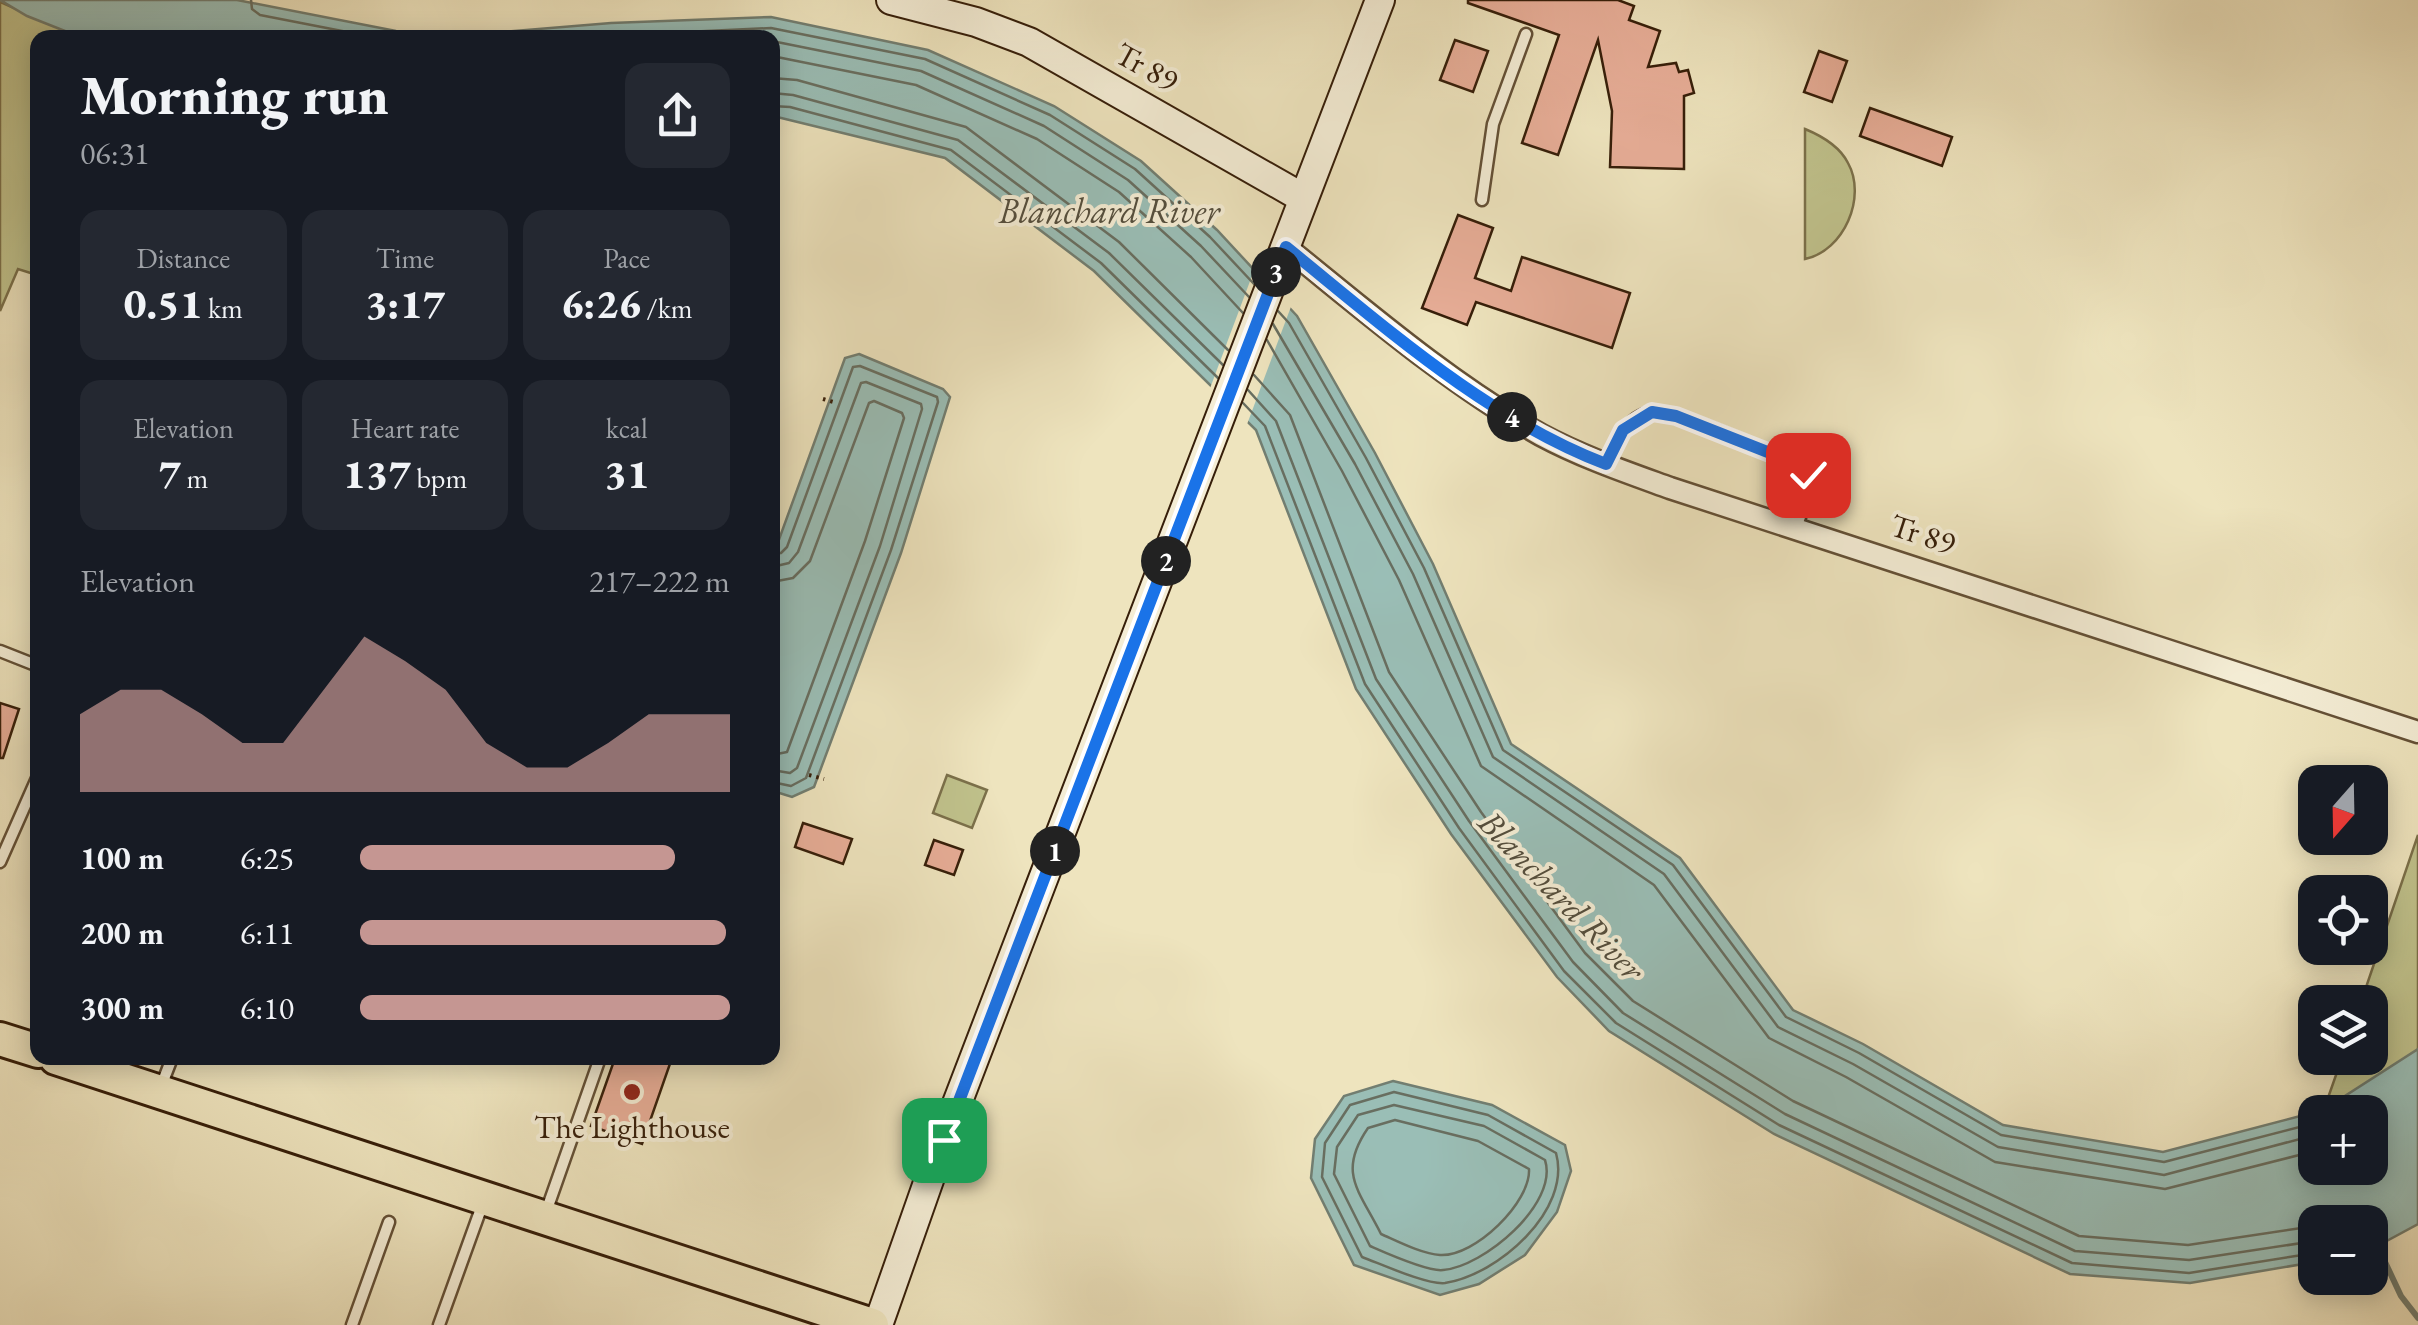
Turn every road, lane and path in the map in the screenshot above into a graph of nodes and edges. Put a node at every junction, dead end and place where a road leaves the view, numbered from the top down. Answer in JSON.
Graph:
{"nodes":[{"id":1,"x":891,"y":0,"type":"edge"},
{"id":2,"x":1380,"y":0,"type":"edge"},
{"id":3,"x":1526,"y":34,"type":"dead end"},
{"id":4,"x":1304,"y":198,"type":"junction"},
{"id":5,"x":1482,"y":200,"type":"dead end"},
{"id":6,"x":1281,"y":258,"type":"junction"},
{"id":7,"x":823,"y":399,"type":"dead end"},
{"id":8,"x":837,"y":404,"type":"dead end"},
{"id":9,"x":1606,"y":464,"type":"junction"},
{"id":10,"x":1795,"y":529,"type":"junction"},
{"id":11,"x":0,"y":651,"type":"edge"},
{"id":12,"x":30,"y":663,"type":"edge"},
{"id":13,"x":2418,"y":732,"type":"edge"},
{"id":14,"x":809,"y":775,"type":"dead end"},
{"id":15,"x":824,"y":779,"type":"dead end"},
{"id":16,"x":30,"y":794,"type":"edge"},
{"id":17,"x":0,"y":862,"type":"edge"},
{"id":18,"x":0,"y":1039,"type":"edge"},
{"id":19,"x":30,"y":1048,"type":"edge"},
{"id":20,"x":78,"y":1065,"type":"edge"},
{"id":21,"x":169,"y":1065,"type":"edge"},
{"id":22,"x":598,"y":1065,"type":"edge"},
{"id":23,"x":159,"y":1091,"type":"junction"},
{"id":24,"x":484,"y":1198,"type":"junction"},
{"id":25,"x":544,"y":1218,"type":"junction"},
{"id":26,"x":389,"y":1222,"type":"dead end"},
{"id":27,"x":352,"y":1325,"type":"edge"},
{"id":28,"x":439,"y":1325,"type":"edge"},
{"id":29,"x":875,"y":1325,"type":"edge"}],
"edges":[{"from":1,"to":4,"type":"street","name":"Tr 89"},
{"from":2,"to":4,"type":"street"},
{"from":3,"to":5,"type":"lane"},
{"from":4,"to":6,"type":"street"},
{"from":6,"to":9,"type":"street","name":"Tr 89"},
{"from":6,"to":29,"type":"street"},
{"from":7,"to":8,"type":"path"},
{"from":9,"to":10,"type":"street","name":"Tr 89"},
{"from":9,"to":10,"type":"lane"},
{"from":10,"to":13,"type":"street","name":"Tr 89"},
{"from":11,"to":12,"type":"lane"},
{"from":14,"to":15,"type":"path"},
{"from":16,"to":17,"type":"lane"},
{"from":18,"to":19,"type":"main road"},
{"from":20,"to":23,"type":"main road"},
{"from":21,"to":23,"type":"lane"},
{"from":22,"to":25,"type":"lane"},
{"from":23,"to":24,"type":"main road"},
{"from":24,"to":25,"type":"main road"},
{"from":24,"to":28,"type":"lane"},
{"from":25,"to":29,"type":"main road"},
{"from":26,"to":27,"type":"lane"}]}
